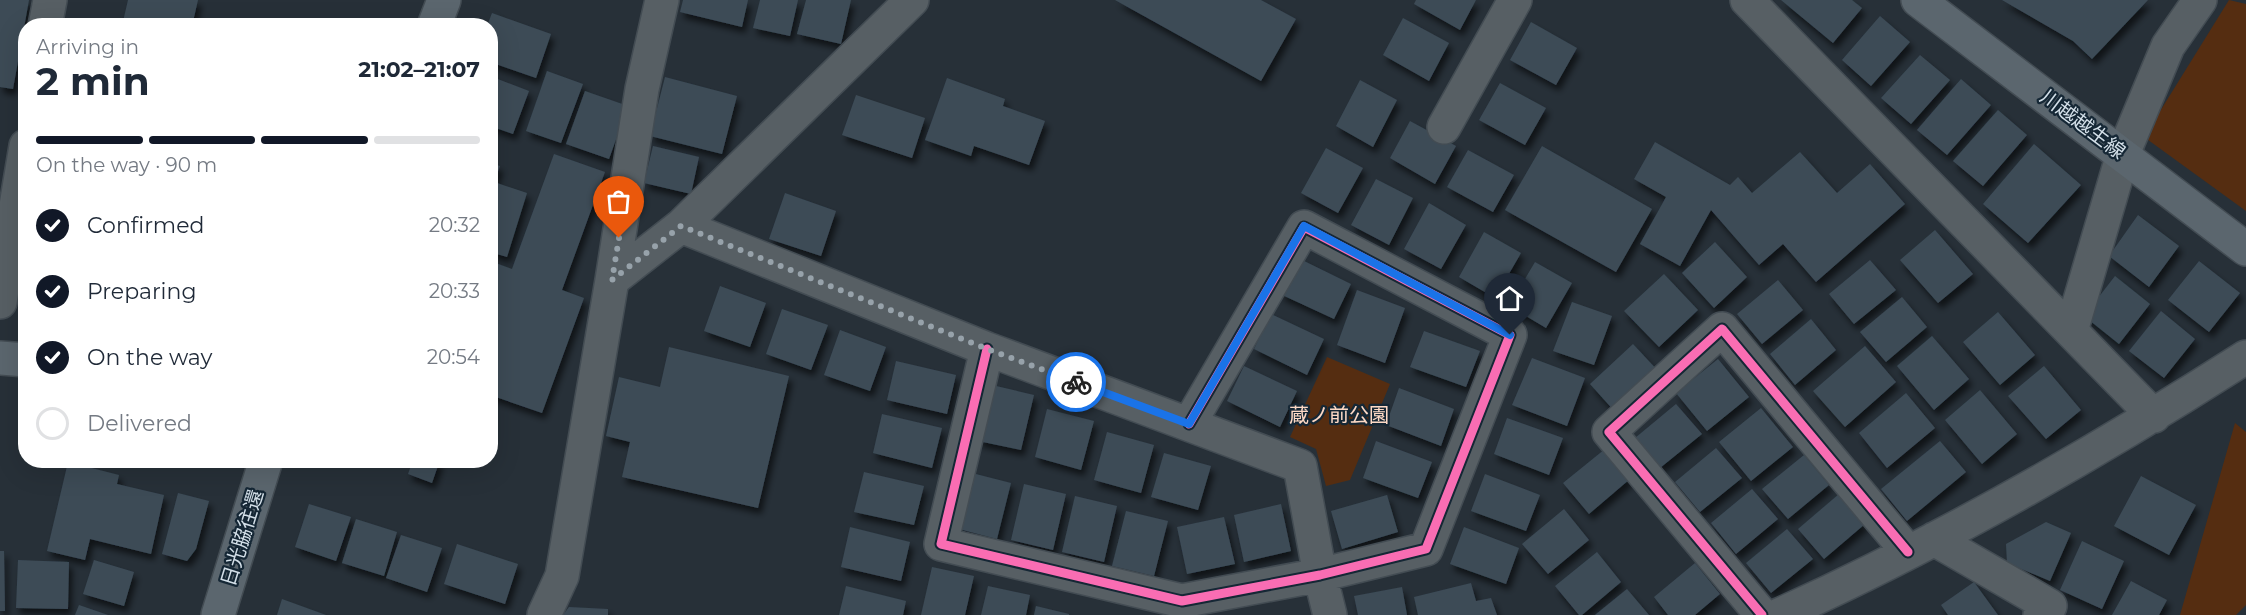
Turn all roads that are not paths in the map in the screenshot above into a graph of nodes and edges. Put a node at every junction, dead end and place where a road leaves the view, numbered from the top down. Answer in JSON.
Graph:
{"nodes":[{"id":1,"x":50,"y":0,"type":"edge"},
{"id":2,"x":444,"y":0,"type":"edge"},
{"id":3,"x":662,"y":0,"type":"edge"},
{"id":4,"x":912,"y":0,"type":"edge"},
{"id":5,"x":1515,"y":0,"type":"edge"},
{"id":6,"x":1748,"y":0,"type":"edge"},
{"id":7,"x":1918,"y":0,"type":"edge"},
{"id":8,"x":2200,"y":0,"type":"edge"},
{"id":9,"x":47,"y":18,"type":"edge"},
{"id":10,"x":437,"y":18,"type":"edge"},
{"id":11,"x":1444,"y":128,"type":"dead end"},
{"id":12,"x":2123,"y":154,"type":"junction"},
{"id":13,"x":18,"y":194,"type":"edge"},
{"id":14,"x":681,"y":226,"type":"junction"},
{"id":15,"x":2246,"y":249,"type":"edge"},
{"id":16,"x":612,"y":280,"type":"junction"},
{"id":17,"x":0,"y":302,"type":"edge"},
{"id":18,"x":2071,"y":331,"type":"junction"},
{"id":19,"x":987,"y":349,"type":"junction"},
{"id":20,"x":2246,"y":357,"type":"edge"},
{"id":21,"x":0,"y":358,"type":"edge"},
{"id":22,"x":18,"y":359,"type":"edge"},
{"id":23,"x":2154,"y":416,"type":"junction"},
{"id":24,"x":1189,"y":424,"type":"junction"},
{"id":25,"x":264,"y":468,"type":"edge"},
{"id":26,"x":1921,"y":545,"type":"junction"},
{"id":27,"x":1320,"y":575,"type":"junction"},
{"id":28,"x":218,"y":615,"type":"edge"},
{"id":29,"x":544,"y":615,"type":"edge"},
{"id":30,"x":1330,"y":615,"type":"edge"},
{"id":31,"x":1762,"y":615,"type":"edge"},
{"id":32,"x":1779,"y":615,"type":"edge"},
{"id":33,"x":2040,"y":615,"type":"edge"}],
"edges":[{"from":1,"to":9,"type":"street"},
{"from":2,"to":10,"type":"main road"},
{"from":3,"to":16,"type":"street"},
{"from":4,"to":14,"type":"street"},
{"from":5,"to":11,"type":"street"},
{"from":6,"to":18,"type":"street"},
{"from":7,"to":12,"type":"main road","name":"川越越生線"},
{"from":8,"to":12,"type":"street"},
{"from":12,"to":15,"type":"main road","name":"川越越生線"},
{"from":12,"to":18,"type":"street"},
{"from":13,"to":17,"type":"street"},
{"from":14,"to":16,"type":"street"},
{"from":14,"to":19,"type":"street"},
{"from":16,"to":29,"type":"street"},
{"from":18,"to":23,"type":"street"},
{"from":19,"to":24,"type":"street"},
{"from":19,"to":27,"type":"street"},
{"from":20,"to":23,"type":"street"},
{"from":21,"to":22,"type":"main road"},
{"from":23,"to":26,"type":"street"},
{"from":24,"to":27,"type":"street"},
{"from":24,"to":27,"type":"street"},
{"from":25,"to":28,"type":"main road","name":"日光脇往還"},
{"from":26,"to":31,"type":"street"},
{"from":26,"to":32,"type":"street"},
{"from":26,"to":33,"type":"street"},
{"from":27,"to":30,"type":"street"}]}
